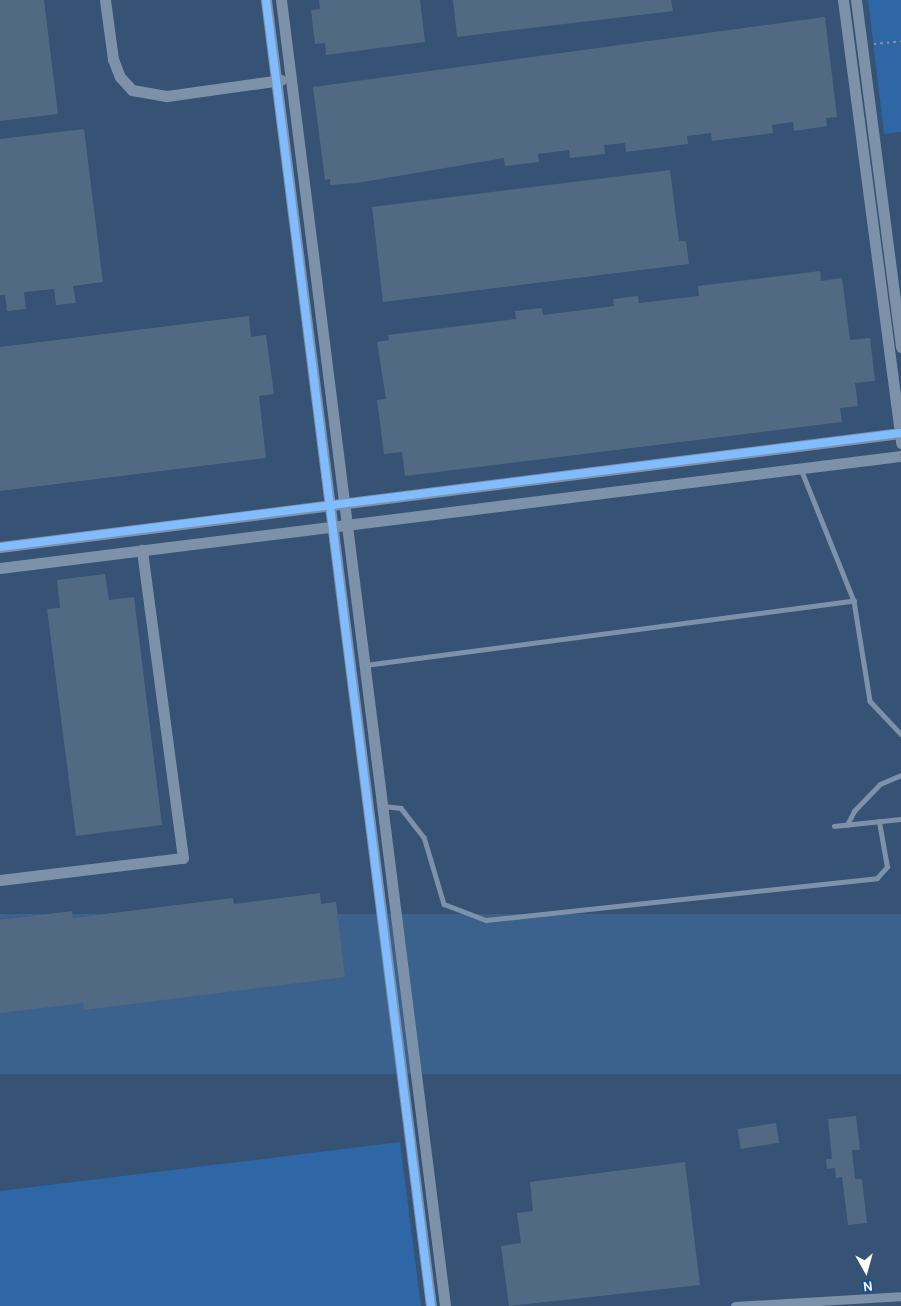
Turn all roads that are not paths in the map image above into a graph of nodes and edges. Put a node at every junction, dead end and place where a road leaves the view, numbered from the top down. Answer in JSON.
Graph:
{"nodes":[{"id":1,"x":106,"y":0,"type":"edge"},
{"id":2,"x":266,"y":0,"type":"edge"},
{"id":3,"x":281,"y":0,"type":"edge"},
{"id":4,"x":843,"y":0,"type":"edge"},
{"id":5,"x":856,"y":0,"type":"edge"},
{"id":6,"x":290,"y":79,"type":"junction"},
{"id":7,"x":276,"y":81,"type":"junction"},
{"id":8,"x":901,"y":347,"type":"edge"},
{"id":9,"x":899,"y":436,"type":"edge"},
{"id":10,"x":901,"y":456,"type":"edge"},
{"id":11,"x":801,"y":469,"type":"junction"},
{"id":12,"x":344,"y":502,"type":"junction"},
{"id":13,"x":328,"y":504,"type":"junction"},
{"id":14,"x":346,"y":526,"type":"junction"},
{"id":15,"x":330,"y":528,"type":"junction"},
{"id":16,"x":0,"y":546,"type":"edge"},
{"id":17,"x":142,"y":550,"type":"junction"},
{"id":18,"x":0,"y":568,"type":"edge"},
{"id":19,"x":854,"y":601,"type":"junction"},
{"id":20,"x":364,"y":666,"type":"junction"},
{"id":21,"x":901,"y":734,"type":"edge"},
{"id":22,"x":901,"y":775,"type":"edge"},
{"id":23,"x":382,"y":806,"type":"junction"},
{"id":24,"x":901,"y":819,"type":"edge"},
{"id":25,"x":879,"y":822,"type":"junction"},
{"id":26,"x":847,"y":825,"type":"junction"},
{"id":27,"x":834,"y":826,"type":"dead end"},
{"id":28,"x":0,"y":880,"type":"edge"},
{"id":29,"x":901,"y":1296,"type":"edge"},
{"id":30,"x":431,"y":1306,"type":"edge"},
{"id":31,"x":445,"y":1306,"type":"edge"},
{"id":32,"x":735,"y":1306,"type":"edge"}],
"edges":[{"from":1,"to":7,"type":"street"},
{"from":2,"to":7,"type":"street"},
{"from":3,"to":6,"type":"street"},
{"from":4,"to":9,"type":"street"},
{"from":5,"to":8,"type":"street"},
{"from":6,"to":7,"type":"street"},
{"from":6,"to":12,"type":"street"},
{"from":7,"to":13,"type":"street"},
{"from":9,"to":12,"type":"street"},
{"from":10,"to":11,"type":"street"},
{"from":11,"to":14,"type":"street"},
{"from":11,"to":19,"type":"lane"},
{"from":12,"to":13,"type":"street"},
{"from":12,"to":14,"type":"street"},
{"from":13,"to":15,"type":"street"},
{"from":13,"to":16,"type":"street"},
{"from":14,"to":15,"type":"street"},
{"from":14,"to":20,"type":"street"},
{"from":15,"to":17,"type":"street"},
{"from":15,"to":30,"type":"street"},
{"from":17,"to":18,"type":"street"},
{"from":17,"to":28,"type":"street"},
{"from":19,"to":20,"type":"lane"},
{"from":19,"to":21,"type":"lane"},
{"from":20,"to":23,"type":"street"},
{"from":22,"to":26,"type":"lane"},
{"from":23,"to":25,"type":"lane"},
{"from":23,"to":31,"type":"street"},
{"from":24,"to":25,"type":"lane"},
{"from":25,"to":26,"type":"lane"},
{"from":26,"to":27,"type":"lane"},
{"from":29,"to":32,"type":"street"}]}
